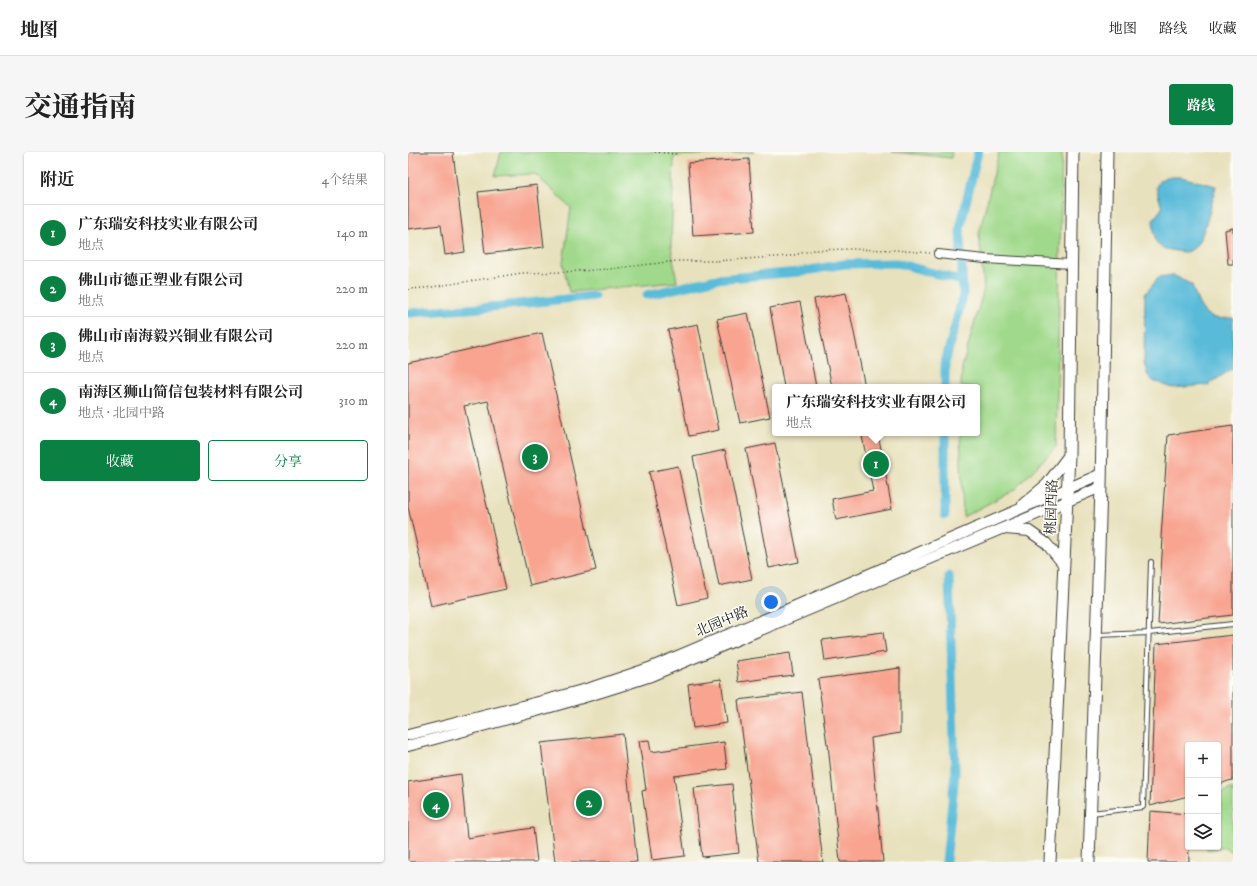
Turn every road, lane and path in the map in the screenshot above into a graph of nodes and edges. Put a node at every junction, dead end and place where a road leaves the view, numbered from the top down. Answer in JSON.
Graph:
{"nodes":[{"id":1,"x":655,"y":152,"type":"edge"},
{"id":2,"x":1073,"y":152,"type":"edge"},
{"id":3,"x":1106,"y":152,"type":"edge"},
{"id":4,"x":677,"y":154,"type":"dead end"},
{"id":5,"x":938,"y":254,"type":"joint"},
{"id":6,"x":1072,"y":264,"type":"junction"},
{"id":7,"x":408,"y":289,"type":"edge"},
{"id":8,"x":1069,"y":455,"type":"junction"},
{"id":9,"x":1101,"y":474,"type":"junction"},
{"id":10,"x":1101,"y":487,"type":"junction"},
{"id":11,"x":1068,"y":488,"type":"junction"},
{"id":12,"x":1067,"y":502,"type":"junction"},
{"id":13,"x":1016,"y":511,"type":"junction"},
{"id":14,"x":1003,"y":528,"type":"junction"},
{"id":15,"x":1151,"y":562,"type":"dead end"},
{"id":16,"x":1064,"y":565,"type":"junction"},
{"id":17,"x":1233,"y":624,"type":"edge"},
{"id":18,"x":1148,"y":633,"type":"junction"},
{"id":19,"x":1096,"y":635,"type":"junction"},
{"id":20,"x":408,"y":735,"type":"edge"},
{"id":21,"x":408,"y":746,"type":"edge"},
{"id":22,"x":1091,"y":813,"type":"junction"},
{"id":23,"x":1050,"y":862,"type":"edge"},
{"id":24,"x":1089,"y":862,"type":"edge"}],
"edges":[{"from":1,"to":4,"type":"path"},
{"from":2,"to":6,"type":"main road","name":"桃园西路"},
{"from":3,"to":9,"type":"main road"},
{"from":5,"to":6,"type":"street"},
{"from":5,"to":7,"type":"path"},
{"from":6,"to":8,"type":"main road","name":"桃园西路"},
{"from":8,"to":11,"type":"main road","name":"桃园西路"},
{"from":8,"to":13,"type":"street"},
{"from":9,"to":10,"type":"main road"},
{"from":9,"to":11,"type":"street","name":"北园中路"},
{"from":10,"to":12,"type":"street","name":"北园中路"},
{"from":10,"to":19,"type":"main road"},
{"from":11,"to":12,"type":"main road","name":"桃园西路"},
{"from":11,"to":13,"type":"street","name":"北园中路"},
{"from":12,"to":14,"type":"street","name":"北园中路"},
{"from":12,"to":16,"type":"main road","name":"桃园西路"},
{"from":13,"to":20,"type":"street","name":"北园中路"},
{"from":14,"to":16,"type":"street"},
{"from":14,"to":21,"type":"street","name":"北园中路"},
{"from":15,"to":18,"type":"lane"},
{"from":16,"to":23,"type":"main road","name":"桃园西路"},
{"from":17,"to":18,"type":"lane"},
{"from":18,"to":19,"type":"lane"},
{"from":18,"to":22,"type":"lane"},
{"from":19,"to":22,"type":"main road"},
{"from":22,"to":24,"type":"main road"}]}
